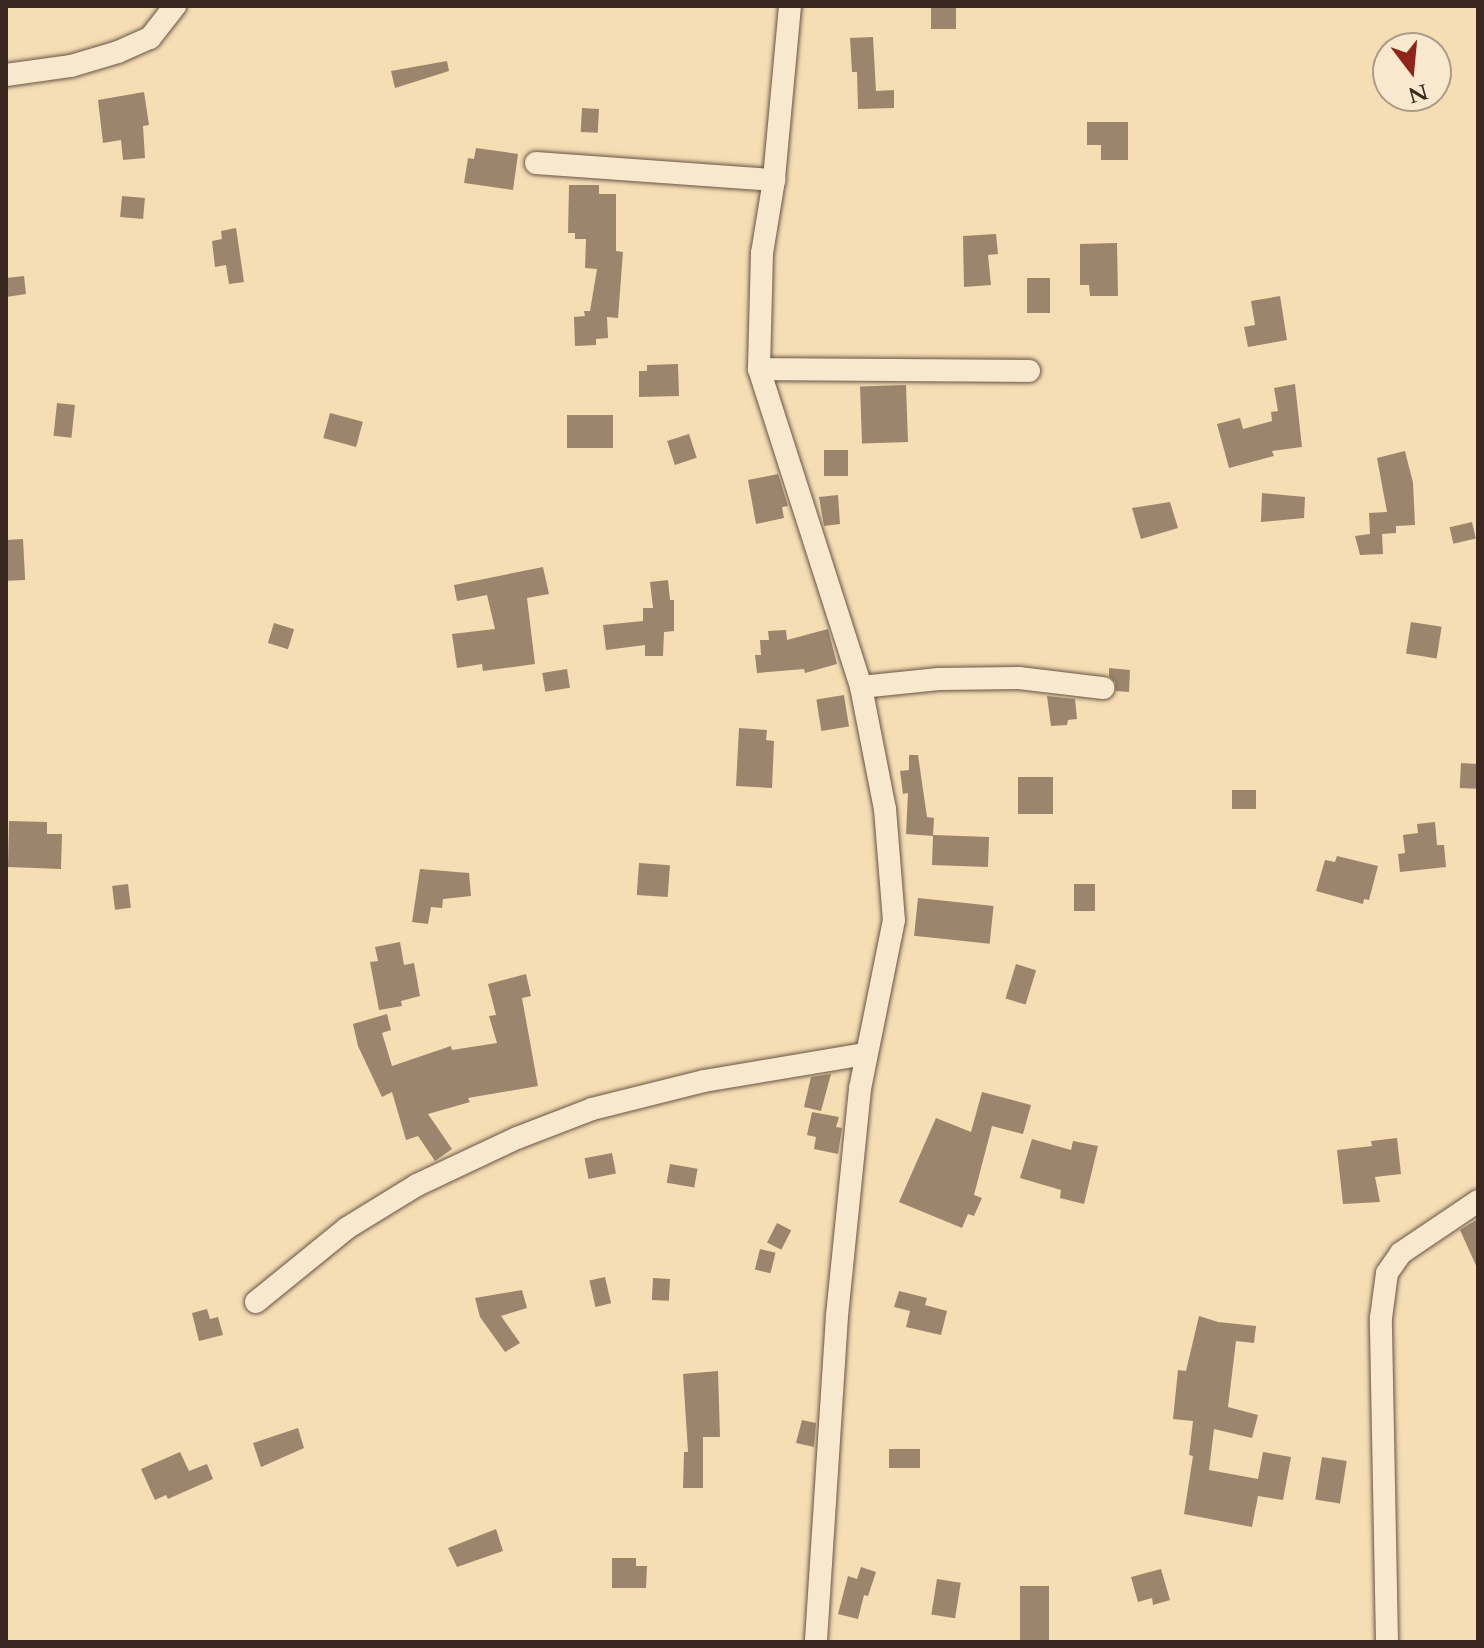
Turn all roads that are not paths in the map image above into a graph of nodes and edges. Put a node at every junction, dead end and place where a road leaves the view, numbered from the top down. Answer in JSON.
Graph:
{"nodes":[{"id":1,"x":175,"y":6,"type":"edge"},
{"id":2,"x":790,"y":6,"type":"edge"},
{"id":3,"x":6,"y":75,"type":"edge"},
{"id":4,"x":536,"y":163,"type":"dead end"},
{"id":5,"x":774,"y":180,"type":"junction"},
{"id":6,"x":759,"y":369,"type":"junction"},
{"id":7,"x":1029,"y":371,"type":"dead end"},
{"id":8,"x":861,"y":687,"type":"junction"},
{"id":9,"x":1103,"y":688,"type":"dead end"},
{"id":10,"x":866,"y":1054,"type":"junction"},
{"id":11,"x":1478,"y":1201,"type":"edge"},
{"id":12,"x":256,"y":1302,"type":"dead end"},
{"id":13,"x":816,"y":1642,"type":"edge"},
{"id":14,"x":1387,"y":1642,"type":"edge"}],
"edges":[{"from":1,"to":3,"type":"street"},
{"from":2,"to":5,"type":"street"},
{"from":4,"to":5,"type":"street"},
{"from":5,"to":6,"type":"street"},
{"from":6,"to":7,"type":"street"},
{"from":6,"to":8,"type":"street"},
{"from":8,"to":9,"type":"street"},
{"from":8,"to":10,"type":"street"},
{"from":10,"to":12,"type":"street"},
{"from":10,"to":13,"type":"street"},
{"from":11,"to":14,"type":"street"}]}
